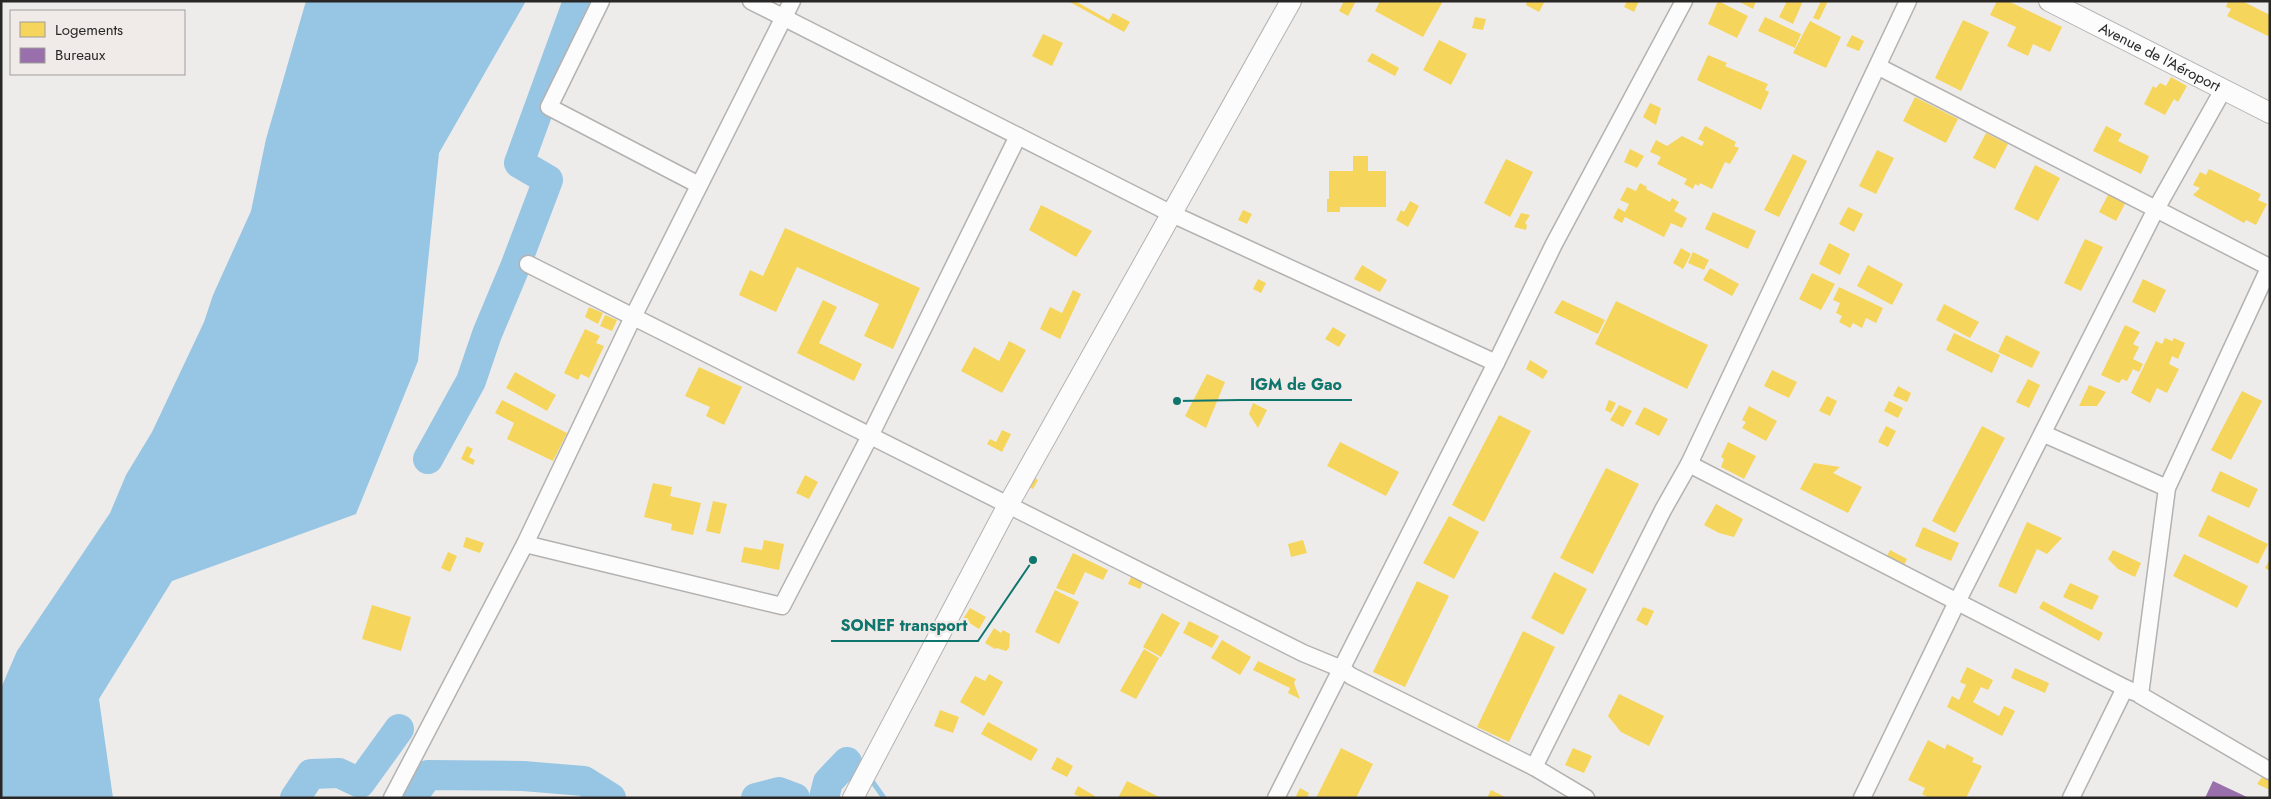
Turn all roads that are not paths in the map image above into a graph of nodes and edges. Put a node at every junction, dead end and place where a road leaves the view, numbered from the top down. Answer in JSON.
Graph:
{"nodes":[{"id":1,"x":601,"y":1,"type":"edge"},
{"id":2,"x":751,"y":1,"type":"edge"},
{"id":3,"x":792,"y":1,"type":"edge"},
{"id":4,"x":1290,"y":1,"type":"edge"},
{"id":5,"x":1684,"y":1,"type":"edge"},
{"id":6,"x":1908,"y":1,"type":"edge"},
{"id":7,"x":2050,"y":1,"type":"edge"},
{"id":8,"x":783,"y":19,"type":"junction"},
{"id":9,"x":1879,"y":67,"type":"junction"},
{"id":10,"x":2223,"y":90,"type":"junction"},
{"id":11,"x":2270,"y":113,"type":"edge"},
{"id":12,"x":1018,"y":136,"type":"junction"},
{"id":13,"x":699,"y":185,"type":"junction"},
{"id":14,"x":2156,"y":209,"type":"junction"},
{"id":15,"x":1172,"y":214,"type":"junction"},
{"id":16,"x":528,"y":264,"type":"dead end"},
{"id":17,"x":2270,"y":267,"type":"edge"},
{"id":18,"x":633,"y":317,"type":"junction"},
{"id":19,"x":1496,"y":363,"type":"junction"},
{"id":20,"x":2044,"y":434,"type":"junction"},
{"id":21,"x":870,"y":436,"type":"junction"},
{"id":22,"x":1689,"y":464,"type":"junction"},
{"id":23,"x":2168,"y":488,"type":"junction"},
{"id":24,"x":1008,"y":505,"type":"junction"},
{"id":25,"x":525,"y":544,"type":"junction"},
{"id":26,"x":1958,"y":602,"type":"junction"},
{"id":27,"x":1342,"y":669,"type":"junction"},
{"id":28,"x":2124,"y":688,"type":"junction"},
{"id":29,"x":2140,"y":695,"type":"junction"},
{"id":30,"x":1534,"y":767,"type":"junction"},
{"id":31,"x":2270,"y":771,"type":"edge"},
{"id":32,"x":392,"y":798,"type":"edge"},
{"id":33,"x":853,"y":798,"type":"edge"},
{"id":34,"x":1276,"y":798,"type":"edge"},
{"id":35,"x":1586,"y":798,"type":"edge"},
{"id":36,"x":1862,"y":798,"type":"edge"},
{"id":37,"x":2071,"y":798,"type":"edge"}],
"edges":[{"from":1,"to":13,"type":"street"},
{"from":2,"to":8,"type":"street"},
{"from":3,"to":8,"type":"street"},
{"from":4,"to":15,"type":"main road"},
{"from":5,"to":19,"type":"street"},
{"from":6,"to":9,"type":"street"},
{"from":7,"to":10,"type":"main road","name":"Avenue de l'Aéroport"},
{"from":8,"to":12,"type":"street"},
{"from":8,"to":13,"type":"street"},
{"from":9,"to":14,"type":"street"},
{"from":9,"to":22,"type":"street"},
{"from":10,"to":11,"type":"main road","name":"Avenue de l'Aéroport"},
{"from":10,"to":14,"type":"street"},
{"from":12,"to":15,"type":"street"},
{"from":12,"to":21,"type":"street"},
{"from":13,"to":18,"type":"street"},
{"from":14,"to":17,"type":"street"},
{"from":14,"to":20,"type":"street"},
{"from":15,"to":19,"type":"street"},
{"from":15,"to":24,"type":"main road"},
{"from":16,"to":18,"type":"street"},
{"from":17,"to":23,"type":"street"},
{"from":18,"to":21,"type":"street"},
{"from":18,"to":25,"type":"street"},
{"from":19,"to":27,"type":"street"},
{"from":20,"to":23,"type":"street"},
{"from":20,"to":26,"type":"street"},
{"from":21,"to":24,"type":"street"},
{"from":21,"to":25,"type":"street"},
{"from":22,"to":26,"type":"street"},
{"from":22,"to":30,"type":"street"},
{"from":23,"to":29,"type":"street"},
{"from":24,"to":27,"type":"street"},
{"from":24,"to":33,"type":"main road"},
{"from":25,"to":32,"type":"street"},
{"from":26,"to":28,"type":"street"},
{"from":26,"to":36,"type":"street"},
{"from":27,"to":30,"type":"street"},
{"from":27,"to":34,"type":"street"},
{"from":28,"to":29,"type":"street"},
{"from":28,"to":37,"type":"street"},
{"from":29,"to":31,"type":"street"},
{"from":30,"to":35,"type":"street"}]}
